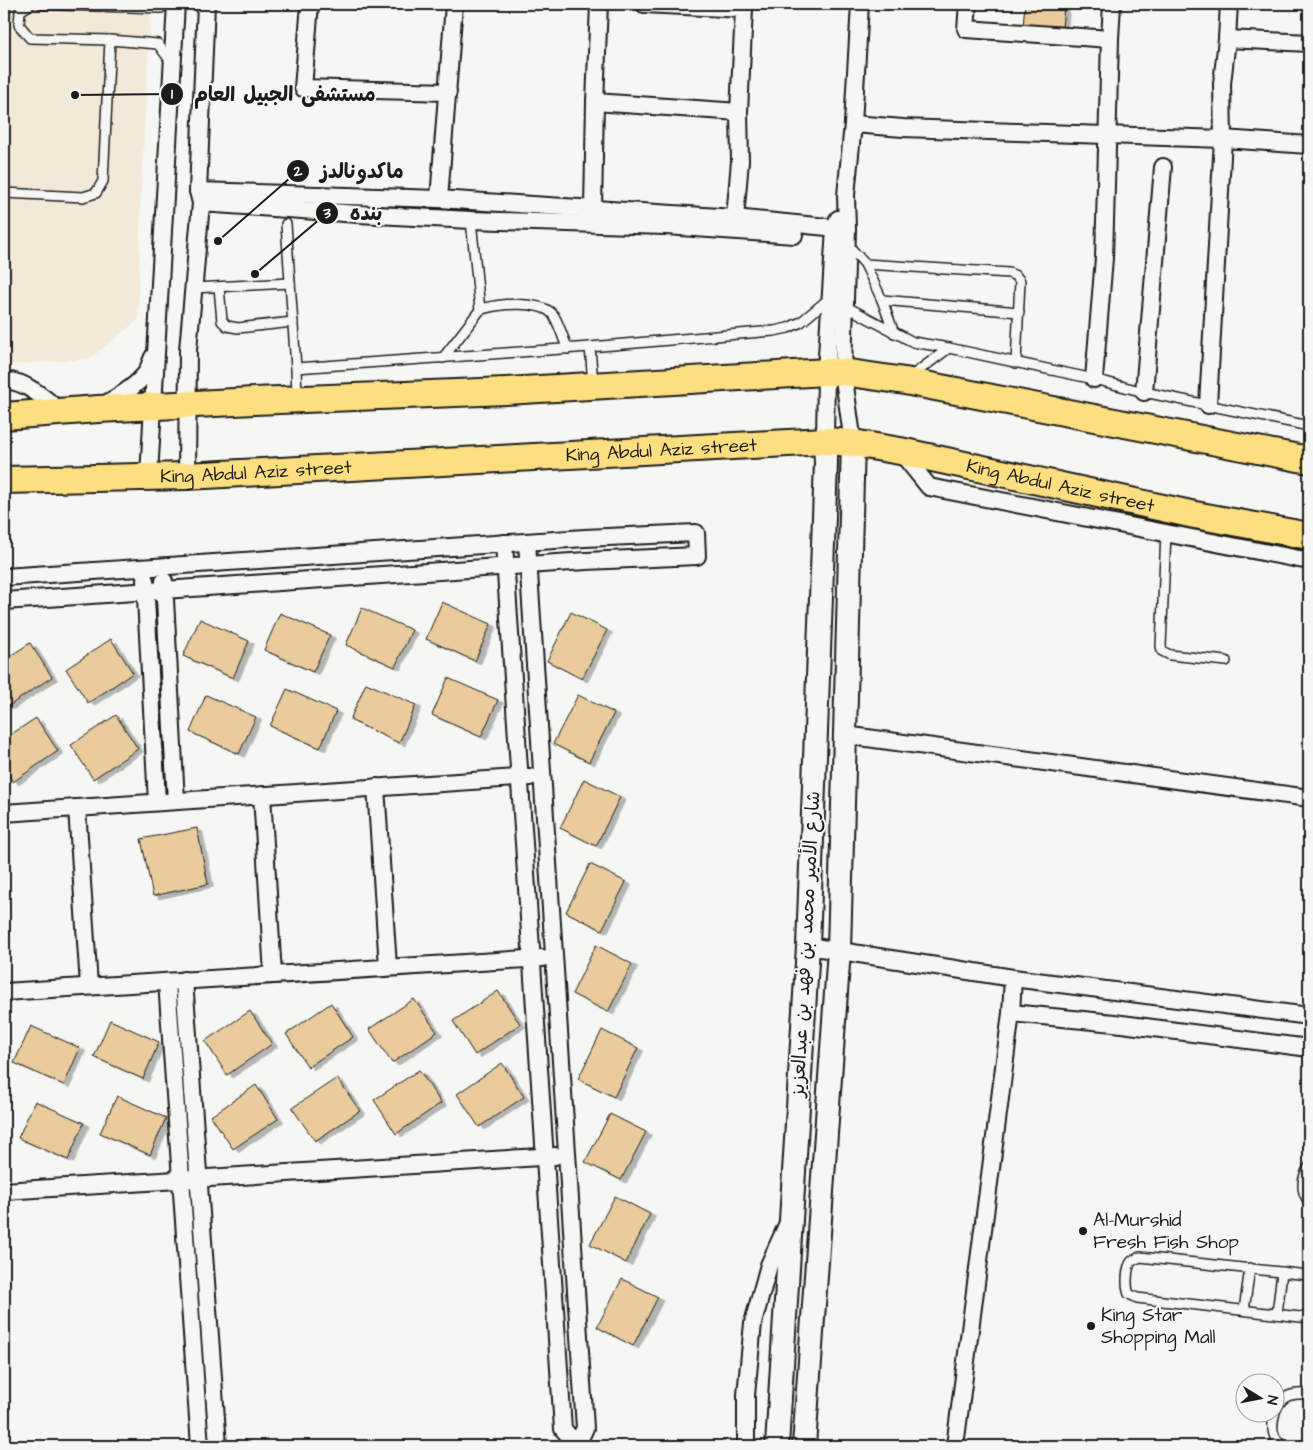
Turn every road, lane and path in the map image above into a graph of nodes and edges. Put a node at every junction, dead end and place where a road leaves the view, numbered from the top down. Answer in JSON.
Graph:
{"nodes":[{"id":1,"x":31,"y":4,"type":"edge"},
{"id":2,"x":41,"y":4,"type":"edge"},
{"id":3,"x":62,"y":4,"type":"edge"},
{"id":4,"x":166,"y":4,"type":"edge"},
{"id":5,"x":176,"y":4,"type":"edge"},
{"id":6,"x":206,"y":4,"type":"edge"},
{"id":7,"x":310,"y":4,"type":"edge"},
{"id":8,"x":454,"y":4,"type":"edge"},
{"id":9,"x":600,"y":4,"type":"edge"},
{"id":10,"x":644,"y":4,"type":"edge"},
{"id":11,"x":860,"y":4,"type":"edge"},
{"id":12,"x":968,"y":4,"type":"edge"},
{"id":13,"x":1112,"y":4,"type":"edge"},
{"id":14,"x":1229,"y":4,"type":"edge"},
{"id":15,"x":20,"y":7,"type":"edge"},
{"id":16,"x":1110,"y":39,"type":"junction"},
{"id":17,"x":1227,"y":39,"type":"junction"},
{"id":18,"x":110,"y":40,"type":"junction"},
{"id":19,"x":1309,"y":43,"type":"edge"},
{"id":20,"x":172,"y":64,"type":"junction"},
{"id":21,"x":448,"y":92,"type":"junction"},
{"id":22,"x":595,"y":102,"type":"junction"},
{"id":23,"x":739,"y":112,"type":"junction"},
{"id":24,"x":853,"y":124,"type":"junction"},
{"id":25,"x":1108,"y":134,"type":"junction"},
{"id":26,"x":1223,"y":139,"type":"junction"},
{"id":27,"x":1309,"y":145,"type":"edge"},
{"id":28,"x":1163,"y":167,"type":"dead end"},
{"id":29,"x":4,"y":193,"type":"edge"},
{"id":30,"x":200,"y":197,"type":"junction"},
{"id":31,"x":440,"y":199,"type":"junction"},
{"id":32,"x":593,"y":209,"type":"junction"},
{"id":33,"x":736,"y":218,"type":"junction"},
{"id":34,"x":471,"y":220,"type":"junction"},
{"id":35,"x":286,"y":224,"type":"dead end"},
{"id":36,"x":842,"y":236,"type":"junction"},
{"id":37,"x":865,"y":264,"type":"junction"},
{"id":38,"x":290,"y":283,"type":"junction"},
{"id":39,"x":219,"y":286,"type":"junction"},
{"id":40,"x":193,"y":288,"type":"junction"},
{"id":41,"x":831,"y":296,"type":"junction"},
{"id":42,"x":882,"y":300,"type":"junction"},
{"id":43,"x":845,"y":306,"type":"junction"},
{"id":44,"x":480,"y":310,"type":"junction"},
{"id":45,"x":1019,"y":312,"type":"junction"},
{"id":46,"x":293,"y":322,"type":"junction"},
{"id":47,"x":894,"y":333,"type":"junction"},
{"id":48,"x":590,"y":347,"type":"junction"},
{"id":49,"x":948,"y":348,"type":"junction"},
{"id":50,"x":568,"y":349,"type":"junction"},
{"id":51,"x":156,"y":350,"type":"junction"},
{"id":52,"x":443,"y":358,"type":"junction"},
{"id":53,"x":1016,"y":363,"type":"junction"},
{"id":54,"x":296,"y":368,"type":"junction"},
{"id":55,"x":835,"y":372,"type":"junction"},
{"id":56,"x":1094,"y":379,"type":"junction"},
{"id":57,"x":4,"y":381,"type":"edge"},
{"id":58,"x":905,"y":381,"type":"junction"},
{"id":59,"x":594,"y":386,"type":"junction"},
{"id":60,"x":1144,"y":392,"type":"junction"},
{"id":61,"x":297,"y":400,"type":"junction"},
{"id":62,"x":187,"y":404,"type":"junction"},
{"id":63,"x":1208,"y":405,"type":"junction"},
{"id":64,"x":154,"y":406,"type":"junction"},
{"id":65,"x":98,"y":409,"type":"junction"},
{"id":66,"x":61,"y":412,"type":"junction"},
{"id":67,"x":4,"y":416,"type":"edge"},
{"id":68,"x":1309,"y":426,"type":"edge"},
{"id":69,"x":825,"y":441,"type":"junction"},
{"id":70,"x":853,"y":443,"type":"junction"},
{"id":71,"x":900,"y":451,"type":"junction"},
{"id":72,"x":1309,"y":460,"type":"edge"},
{"id":73,"x":149,"y":476,"type":"junction"},
{"id":74,"x":187,"y":476,"type":"junction"},
{"id":75,"x":4,"y":480,"type":"edge"},
{"id":76,"x":1166,"y":533,"type":"junction"},
{"id":77,"x":1309,"y":536,"type":"edge"},
{"id":78,"x":527,"y":542,"type":"junction"},
{"id":79,"x":504,"y":543,"type":"junction"},
{"id":80,"x":1309,"y":561,"type":"edge"},
{"id":81,"x":527,"y":565,"type":"junction"},
{"id":82,"x":164,"y":567,"type":"junction"},
{"id":83,"x":506,"y":567,"type":"junction"},
{"id":84,"x":144,"y":568,"type":"junction"},
{"id":85,"x":4,"y":577,"type":"edge"},
{"id":86,"x":165,"y":590,"type":"junction"},
{"id":87,"x":146,"y":591,"type":"junction"},
{"id":88,"x":4,"y":601,"type":"edge"},
{"id":89,"x":1226,"y":661,"type":"dead end"},
{"id":90,"x":845,"y":735,"type":"junction"},
{"id":91,"x":541,"y":776,"type":"junction"},
{"id":92,"x":520,"y":778,"type":"junction"},
{"id":93,"x":376,"y":788,"type":"junction"},
{"id":94,"x":262,"y":795,"type":"junction"},
{"id":95,"x":1309,"y":798,"type":"edge"},
{"id":96,"x":176,"y":801,"type":"junction"},
{"id":97,"x":157,"y":802,"type":"junction"},
{"id":98,"x":78,"y":808,"type":"junction"},
{"id":99,"x":4,"y":813,"type":"edge"},
{"id":100,"x":808,"y":946,"type":"junction"},
{"id":101,"x":839,"y":950,"type":"junction"},
{"id":102,"x":553,"y":957,"type":"junction"},
{"id":103,"x":532,"y":958,"type":"junction"},
{"id":104,"x":388,"y":967,"type":"junction"},
{"id":105,"x":273,"y":975,"type":"junction"},
{"id":106,"x":1014,"y":978,"type":"junction"},
{"id":107,"x":184,"y":980,"type":"junction"},
{"id":108,"x":167,"y":982,"type":"junction"},
{"id":109,"x":89,"y":986,"type":"junction"},
{"id":110,"x":4,"y":992,"type":"edge"},
{"id":111,"x":1011,"y":1013,"type":"junction"},
{"id":112,"x":1309,"y":1016,"type":"edge"},
{"id":113,"x":1309,"y":1048,"type":"edge"},
{"id":114,"x":566,"y":1155,"type":"junction"},
{"id":115,"x":545,"y":1157,"type":"junction"},
{"id":116,"x":1309,"y":1168,"type":"edge"},
{"id":117,"x":199,"y":1179,"type":"junction"},
{"id":118,"x":181,"y":1180,"type":"junction"},
{"id":119,"x":4,"y":1191,"type":"edge"},
{"id":120,"x":1309,"y":1201,"type":"edge"},
{"id":121,"x":791,"y":1216,"type":"junction"},
{"id":122,"x":1250,"y":1268,"type":"junction"},
{"id":123,"x":1282,"y":1272,"type":"junction"},
{"id":124,"x":1309,"y":1274,"type":"edge"},
{"id":125,"x":1244,"y":1310,"type":"junction"},
{"id":126,"x":1277,"y":1314,"type":"junction"},
{"id":127,"x":1309,"y":1318,"type":"edge"},
{"id":128,"x":1309,"y":1394,"type":"edge"},
{"id":129,"x":1286,"y":1396,"type":"edge"},
{"id":130,"x":1272,"y":1422,"type":"edge"},
{"id":131,"x":200,"y":1446,"type":"edge"},
{"id":132,"x":218,"y":1446,"type":"edge"},
{"id":133,"x":746,"y":1446,"type":"edge"},
{"id":134,"x":777,"y":1446,"type":"edge"},
{"id":135,"x":804,"y":1446,"type":"edge"},
{"id":136,"x":955,"y":1446,"type":"edge"},
{"id":137,"x":1284,"y":1446,"type":"edge"}],
"edges":[{"from":1,"to":15,"type":"lane"},
{"from":2,"to":3,"type":"lane"},
{"from":3,"to":4,"type":"lane"},
{"from":5,"to":20,"type":"street"},
{"from":6,"to":30,"type":"street"},
{"from":7,"to":21,"type":"street"},
{"from":8,"to":21,"type":"street"},
{"from":9,"to":22,"type":"street"},
{"from":10,"to":23,"type":"street"},
{"from":11,"to":24,"type":"street"},
{"from":12,"to":16,"type":"street"},
{"from":13,"to":16,"type":"street"},
{"from":14,"to":17,"type":"street"},
{"from":15,"to":18,"type":"lane"},
{"from":16,"to":25,"type":"street"},
{"from":17,"to":19,"type":"street"},
{"from":17,"to":26,"type":"street"},
{"from":18,"to":20,"type":"lane"},
{"from":18,"to":29,"type":"lane"},
{"from":20,"to":51,"type":"street"},
{"from":21,"to":31,"type":"street"},
{"from":22,"to":23,"type":"street"},
{"from":22,"to":32,"type":"street"},
{"from":23,"to":33,"type":"street"},
{"from":24,"to":25,"type":"street"},
{"from":24,"to":36,"type":"street"},
{"from":25,"to":26,"type":"street"},
{"from":25,"to":56,"type":"street"},
{"from":26,"to":27,"type":"street"},
{"from":26,"to":63,"type":"street"},
{"from":28,"to":60,"type":"street"},
{"from":30,"to":31,"type":"street"},
{"from":30,"to":34,"type":"street"},
{"from":30,"to":40,"type":"street"},
{"from":31,"to":32,"type":"street"},
{"from":32,"to":33,"type":"street"},
{"from":33,"to":36,"type":"street"},
{"from":34,"to":36,"type":"street"},
{"from":34,"to":44,"type":"lane"},
{"from":35,"to":38,"type":"lane"},
{"from":36,"to":37,"type":"lane"},
{"from":36,"to":41,"type":"street"},
{"from":36,"to":43,"type":"street"},
{"from":37,"to":42,"type":"lane"},
{"from":37,"to":45,"type":"lane"},
{"from":38,"to":39,"type":"lane"},
{"from":38,"to":46,"type":"lane"},
{"from":39,"to":40,"type":"lane"},
{"from":39,"to":46,"type":"lane"},
{"from":40,"to":62,"type":"street"},
{"from":41,"to":48,"type":"lane"},
{"from":41,"to":55,"type":"street"},
{"from":42,"to":45,"type":"lane"},
{"from":42,"to":47,"type":"lane"},
{"from":43,"to":47,"type":"lane"},
{"from":43,"to":55,"type":"street"},
{"from":44,"to":50,"type":"lane"},
{"from":44,"to":52,"type":"lane"},
{"from":45,"to":53,"type":"lane"},
{"from":46,"to":54,"type":"lane"},
{"from":47,"to":49,"type":"lane"},
{"from":48,"to":50,"type":"lane"},
{"from":48,"to":59,"type":"lane"},
{"from":49,"to":53,"type":"lane"},
{"from":49,"to":58,"type":"lane"},
{"from":50,"to":52,"type":"lane"},
{"from":51,"to":64,"type":"street"},
{"from":51,"to":65,"type":"street"},
{"from":52,"to":54,"type":"lane"},
{"from":53,"to":56,"type":"lane"},
{"from":54,"to":61,"type":"lane"},
{"from":55,"to":58,"type":"main road"},
{"from":55,"to":59,"type":"main road"},
{"from":55,"to":69,"type":"street"},
{"from":55,"to":70,"type":"street"},
{"from":56,"to":60,"type":"lane"},
{"from":57,"to":66,"type":"street"},
{"from":58,"to":72,"type":"main road"},
{"from":59,"to":61,"type":"main road"},
{"from":60,"to":63,"type":"lane"},
{"from":61,"to":62,"type":"main road"},
{"from":62,"to":64,"type":"main road"},
{"from":62,"to":74,"type":"street"},
{"from":63,"to":68,"type":"lane"},
{"from":64,"to":65,"type":"main road"},
{"from":64,"to":73,"type":"street"},
{"from":65,"to":66,"type":"main road"},
{"from":66,"to":67,"type":"main road"},
{"from":69,"to":70,"type":"main road","name":"King Abdul Aziz street"},
{"from":69,"to":74,"type":"main road","name":"King Abdul Aziz street"},
{"from":69,"to":100,"type":"main road","name":"شارع الأمير محمد بن فهد بن عبدالعزيز"},
{"from":70,"to":71,"type":"main road","name":"King Abdul Aziz street"},
{"from":70,"to":90,"type":"main road","name":"شارع الأمير محمد بن فهد بن عبدالعزيز"},
{"from":71,"to":76,"type":"street"},
{"from":71,"to":77,"type":"main road","name":"King Abdul Aziz street"},
{"from":73,"to":74,"type":"main road","name":"King Abdul Aziz street"},
{"from":73,"to":75,"type":"main road","name":"King Abdul Aziz street"},
{"from":76,"to":80,"type":"street"},
{"from":76,"to":89,"type":"lane"},
{"from":78,"to":79,"type":"street"},
{"from":78,"to":81,"type":"street"},
{"from":78,"to":81,"type":"street"},
{"from":79,"to":82,"type":"street"},
{"from":79,"to":83,"type":"street"},
{"from":81,"to":83,"type":"street"},
{"from":81,"to":91,"type":"street"},
{"from":82,"to":84,"type":"street"},
{"from":82,"to":86,"type":"street"},
{"from":83,"to":86,"type":"street"},
{"from":83,"to":92,"type":"street"},
{"from":84,"to":85,"type":"street"},
{"from":84,"to":87,"type":"street"},
{"from":86,"to":87,"type":"street"},
{"from":86,"to":96,"type":"street"},
{"from":87,"to":88,"type":"street"},
{"from":87,"to":97,"type":"street"},
{"from":90,"to":95,"type":"street"},
{"from":90,"to":101,"type":"main road","name":"شارع الأمير محمد بن فهد بن عبدالعزيز"},
{"from":91,"to":92,"type":"street"},
{"from":91,"to":102,"type":"street"},
{"from":92,"to":93,"type":"street"},
{"from":92,"to":103,"type":"street"},
{"from":93,"to":94,"type":"street"},
{"from":93,"to":104,"type":"street"},
{"from":94,"to":96,"type":"street"},
{"from":94,"to":105,"type":"street"},
{"from":96,"to":97,"type":"street"},
{"from":97,"to":98,"type":"street"},
{"from":98,"to":99,"type":"street"},
{"from":98,"to":109,"type":"street"},
{"from":100,"to":101,"type":"street"},
{"from":100,"to":121,"type":"main road","name":"شارع الأمير محمد بن فهد بن عبدالعزيز"},
{"from":101,"to":106,"type":"street"},
{"from":101,"to":135,"type":"main road","name":"شارع الأمير محمد بن فهد بن عبدالعزيز"},
{"from":102,"to":103,"type":"street"},
{"from":102,"to":114,"type":"street"},
{"from":103,"to":104,"type":"street"},
{"from":103,"to":115,"type":"street"},
{"from":104,"to":105,"type":"street"},
{"from":105,"to":107,"type":"street"},
{"from":106,"to":111,"type":"street"},
{"from":106,"to":112,"type":"street"},
{"from":107,"to":108,"type":"street"},
{"from":107,"to":117,"type":"street"},
{"from":108,"to":109,"type":"street"},
{"from":108,"to":118,"type":"street"},
{"from":109,"to":110,"type":"street"},
{"from":111,"to":113,"type":"street"},
{"from":111,"to":136,"type":"street"},
{"from":114,"to":115,"type":"street"},
{"from":114,"to":115,"type":"street"},
{"from":115,"to":117,"type":"street"},
{"from":116,"to":120,"type":"lane"},
{"from":117,"to":118,"type":"street"},
{"from":117,"to":132,"type":"street"},
{"from":118,"to":119,"type":"street"},
{"from":118,"to":131,"type":"street"},
{"from":121,"to":133,"type":"street"},
{"from":121,"to":134,"type":"main road","name":"شارع الأمير محمد بن فهد بن عبدالعزيز"},
{"from":122,"to":123,"type":"lane"},
{"from":122,"to":125,"type":"lane"},
{"from":122,"to":125,"type":"lane"},
{"from":123,"to":124,"type":"lane"},
{"from":123,"to":126,"type":"lane"},
{"from":125,"to":126,"type":"lane"},
{"from":126,"to":127,"type":"lane"},
{"from":128,"to":129,"type":"lane"},
{"from":130,"to":137,"type":"lane"}]}
